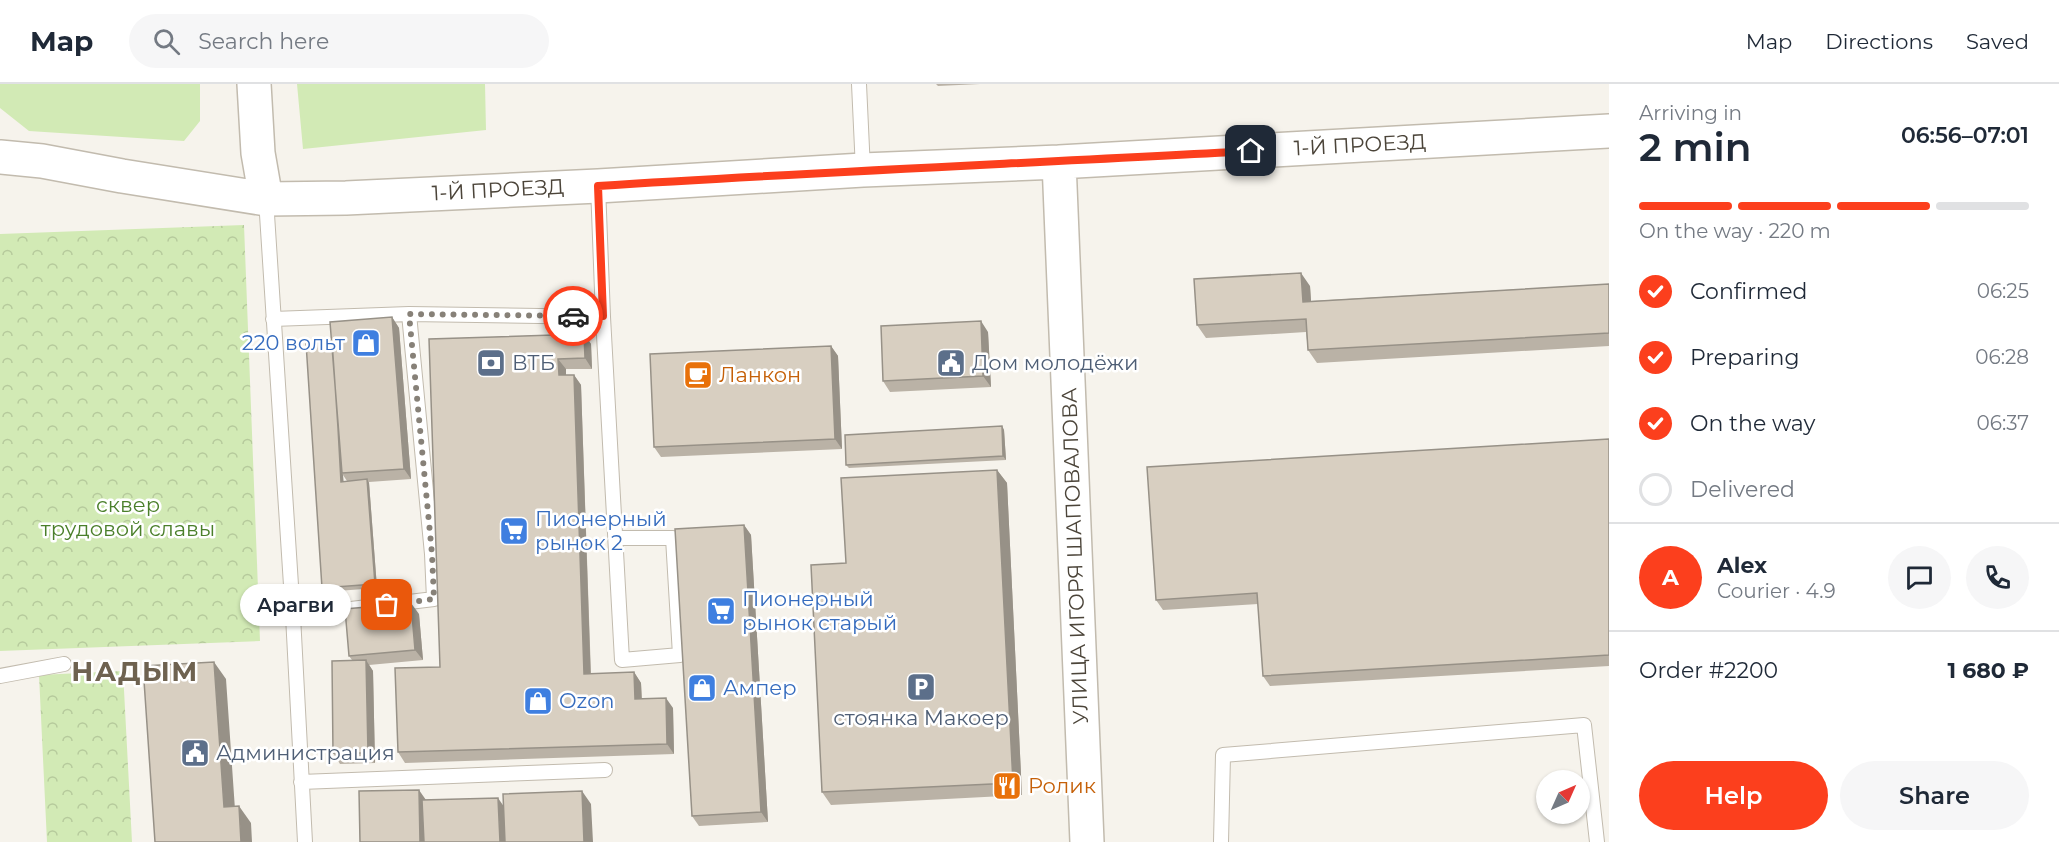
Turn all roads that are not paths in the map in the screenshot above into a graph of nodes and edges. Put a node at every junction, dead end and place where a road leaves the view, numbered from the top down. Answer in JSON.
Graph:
{"nodes":[{"id":1,"x":254,"y":84,"type":"edge"},
{"id":2,"x":859,"y":84,"type":"edge"},
{"id":3,"x":1609,"y":131,"type":"edge"},
{"id":4,"x":0,"y":157,"type":"edge"},
{"id":5,"x":1059,"y":162,"type":"junction"},
{"id":6,"x":863,"y":170,"type":"junction"},
{"id":7,"x":598,"y":186,"type":"junction"},
{"id":8,"x":266,"y":199,"type":"junction"},
{"id":9,"x":409,"y":314,"type":"junction"},
{"id":10,"x":603,"y":316,"type":"junction"},
{"id":11,"x":273,"y":319,"type":"junction"},
{"id":12,"x":615,"y":538,"type":"junction"},
{"id":13,"x":293,"y":616,"type":"junction"},
{"id":14,"x":64,"y":664,"type":"dead end"},
{"id":15,"x":0,"y":676,"type":"edge"},
{"id":16,"x":605,"y":770,"type":"dead end"},
{"id":17,"x":301,"y":782,"type":"junction"},
{"id":18,"x":304,"y":842,"type":"edge"},
{"id":19,"x":1087,"y":842,"type":"edge"},
{"id":20,"x":1221,"y":842,"type":"edge"},
{"id":21,"x":1597,"y":842,"type":"edge"}],
"edges":[{"from":1,"to":8,"type":"street"},
{"from":2,"to":6,"type":"lane"},
{"from":3,"to":5,"type":"street","name":"1-Й ПРОЕЗД"},
{"from":4,"to":8,"type":"street","name":"1-Й ПРОЕЗД"},
{"from":5,"to":6,"type":"street","name":"1-Й ПРОЕЗД"},
{"from":5,"to":19,"type":"street","name":"УЛИЦА ИГОРЯ ШАПОВАЛОВА"},
{"from":6,"to":7,"type":"street","name":"1-Й ПРОЕЗД"},
{"from":7,"to":8,"type":"street","name":"1-Й ПРОЕЗД"},
{"from":7,"to":10,"type":"lane"},
{"from":8,"to":11,"type":"lane"},
{"from":9,"to":10,"type":"lane"},
{"from":9,"to":11,"type":"lane"},
{"from":9,"to":13,"type":"lane"},
{"from":10,"to":12,"type":"lane"},
{"from":11,"to":13,"type":"lane"},
{"from":12,"to":12,"type":"lane"},
{"from":13,"to":17,"type":"lane"},
{"from":14,"to":15,"type":"lane"},
{"from":16,"to":17,"type":"lane"},
{"from":17,"to":18,"type":"lane"},
{"from":20,"to":21,"type":"lane"}]}
